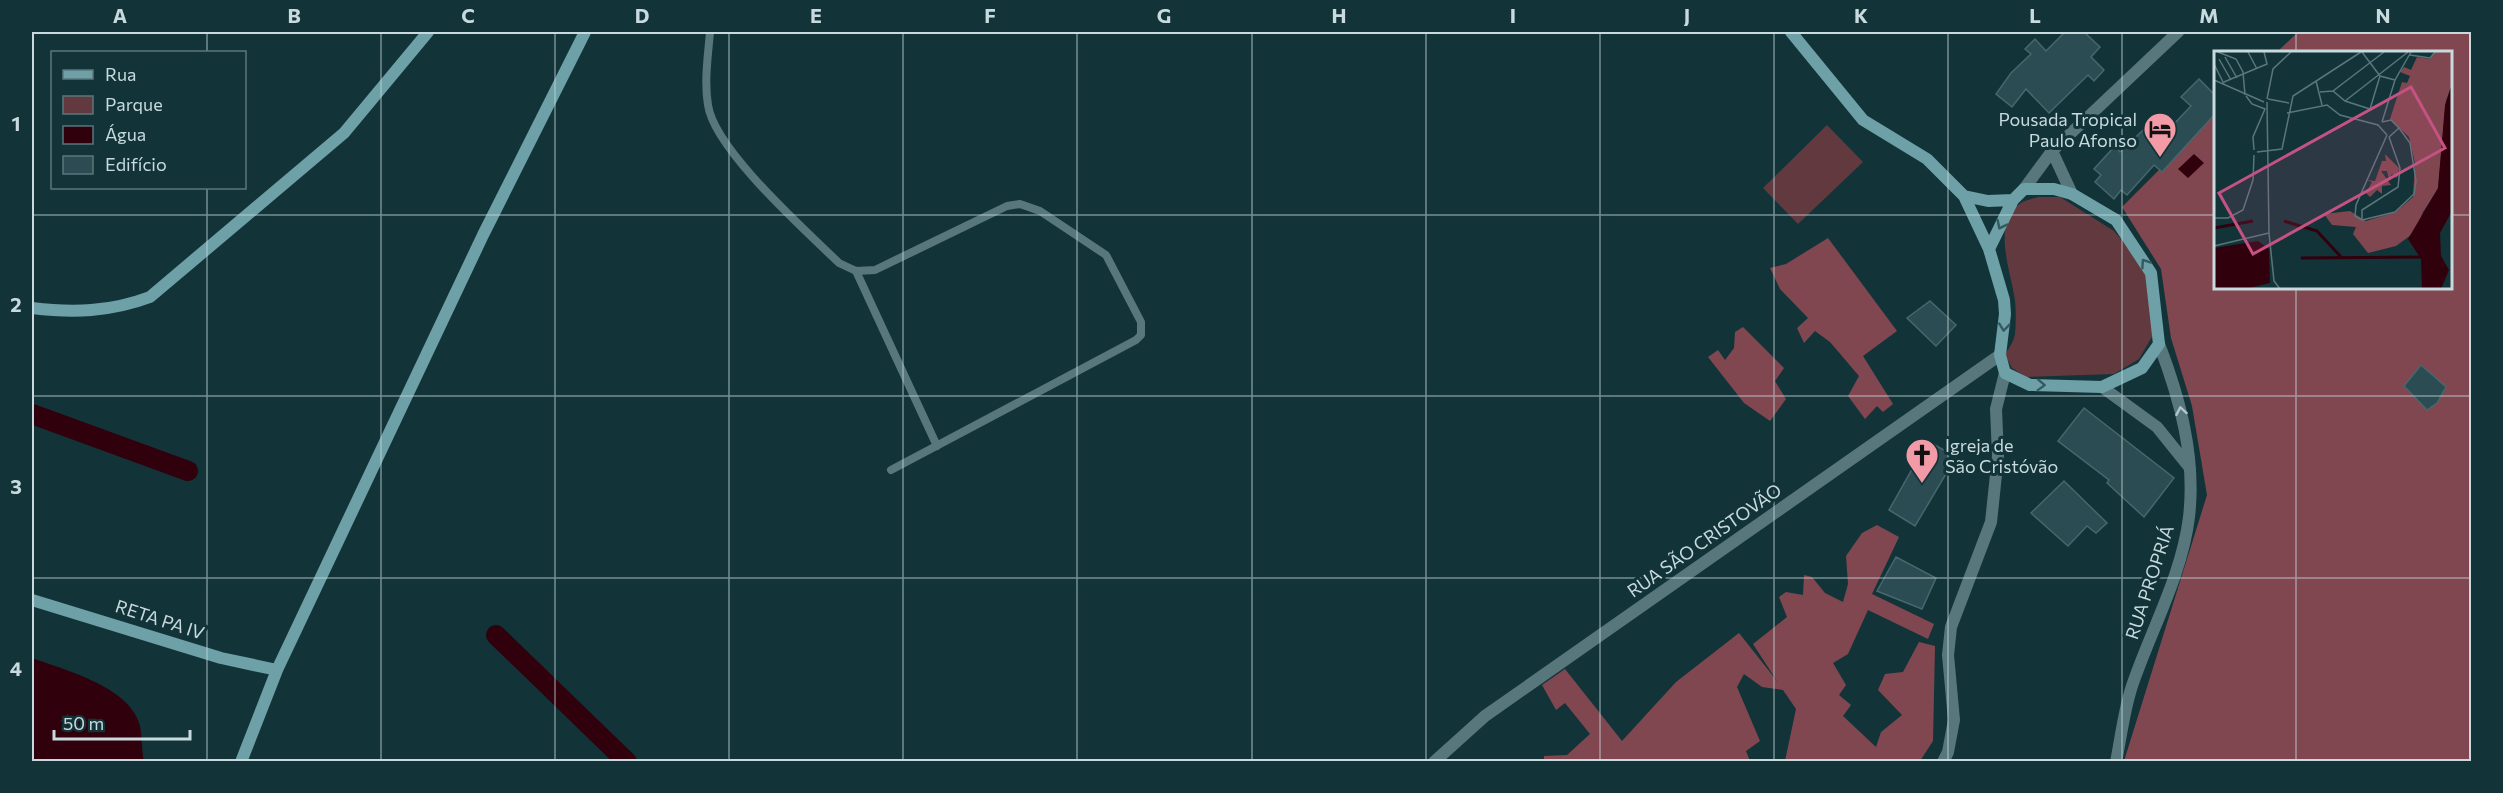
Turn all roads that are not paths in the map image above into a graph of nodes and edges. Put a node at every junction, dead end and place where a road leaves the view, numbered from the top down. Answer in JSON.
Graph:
{"nodes":[{"id":1,"x":428,"y":32,"type":"edge"},
{"id":2,"x":585,"y":32,"type":"edge"},
{"id":3,"x":710,"y":32,"type":"edge"},
{"id":4,"x":1791,"y":32,"type":"edge"},
{"id":5,"x":2178,"y":32,"type":"edge"},
{"id":6,"x":2052,"y":151,"type":"junction"},
{"id":7,"x":2024,"y":189,"type":"junction"},
{"id":8,"x":2072,"y":194,"type":"junction"},
{"id":9,"x":1965,"y":196,"type":"junction"},
{"id":10,"x":2013,"y":200,"type":"junction"},
{"id":11,"x":1989,"y":249,"type":"junction"},
{"id":12,"x":856,"y":271,"type":"junction"},
{"id":13,"x":32,"y":308,"type":"edge"},
{"id":14,"x":2159,"y":344,"type":"junction"},
{"id":15,"x":2000,"y":355,"type":"junction"},
{"id":16,"x":2005,"y":373,"type":"junction"},
{"id":17,"x":2102,"y":387,"type":"junction"},
{"id":18,"x":937,"y":446,"type":"junction"},
{"id":19,"x":2191,"y":469,"type":"junction"},
{"id":20,"x":891,"y":470,"type":"dead end"},
{"id":21,"x":32,"y":600,"type":"edge"},
{"id":22,"x":277,"y":670,"type":"junction"},
{"id":23,"x":241,"y":762,"type":"edge"},
{"id":24,"x":1434,"y":762,"type":"edge"},
{"id":25,"x":1943,"y":762,"type":"edge"},
{"id":26,"x":2116,"y":762,"type":"edge"}],
"edges":[{"from":1,"to":13,"type":"street"},
{"from":2,"to":22,"type":"street"},
{"from":3,"to":12,"type":"lane"},
{"from":4,"to":9,"type":"street"},
{"from":5,"to":6,"type":"street"},
{"from":6,"to":7,"type":"street"},
{"from":6,"to":8,"type":"street"},
{"from":7,"to":8,"type":"street"},
{"from":7,"to":10,"type":"street"},
{"from":14,"to":8,"type":"street","one_way":true},
{"from":9,"to":10,"type":"street"},
{"from":9,"to":11,"type":"street"},
{"from":10,"to":11,"type":"street","one_way":true},
{"from":11,"to":15,"type":"street","one_way":true},
{"from":12,"to":18,"type":"lane"},
{"from":12,"to":18,"type":"lane"},
{"from":14,"to":17,"type":"street"},
{"from":19,"to":14,"type":"street","name":"RUA PROPRIÁ","one_way":true},
{"from":15,"to":16,"type":"street"},
{"from":15,"to":24,"type":"street","name":"RUA SÃO CRISTOVÃO"},
{"from":16,"to":17,"type":"street","one_way":true},
{"from":16,"to":25,"type":"street"},
{"from":17,"to":19,"type":"street"},
{"from":18,"to":20,"type":"lane"},
{"from":19,"to":26,"type":"street","name":"RUA PROPRIÁ"},
{"from":21,"to":22,"type":"street","name":"RETA PA IV"},
{"from":22,"to":23,"type":"street"}]}
